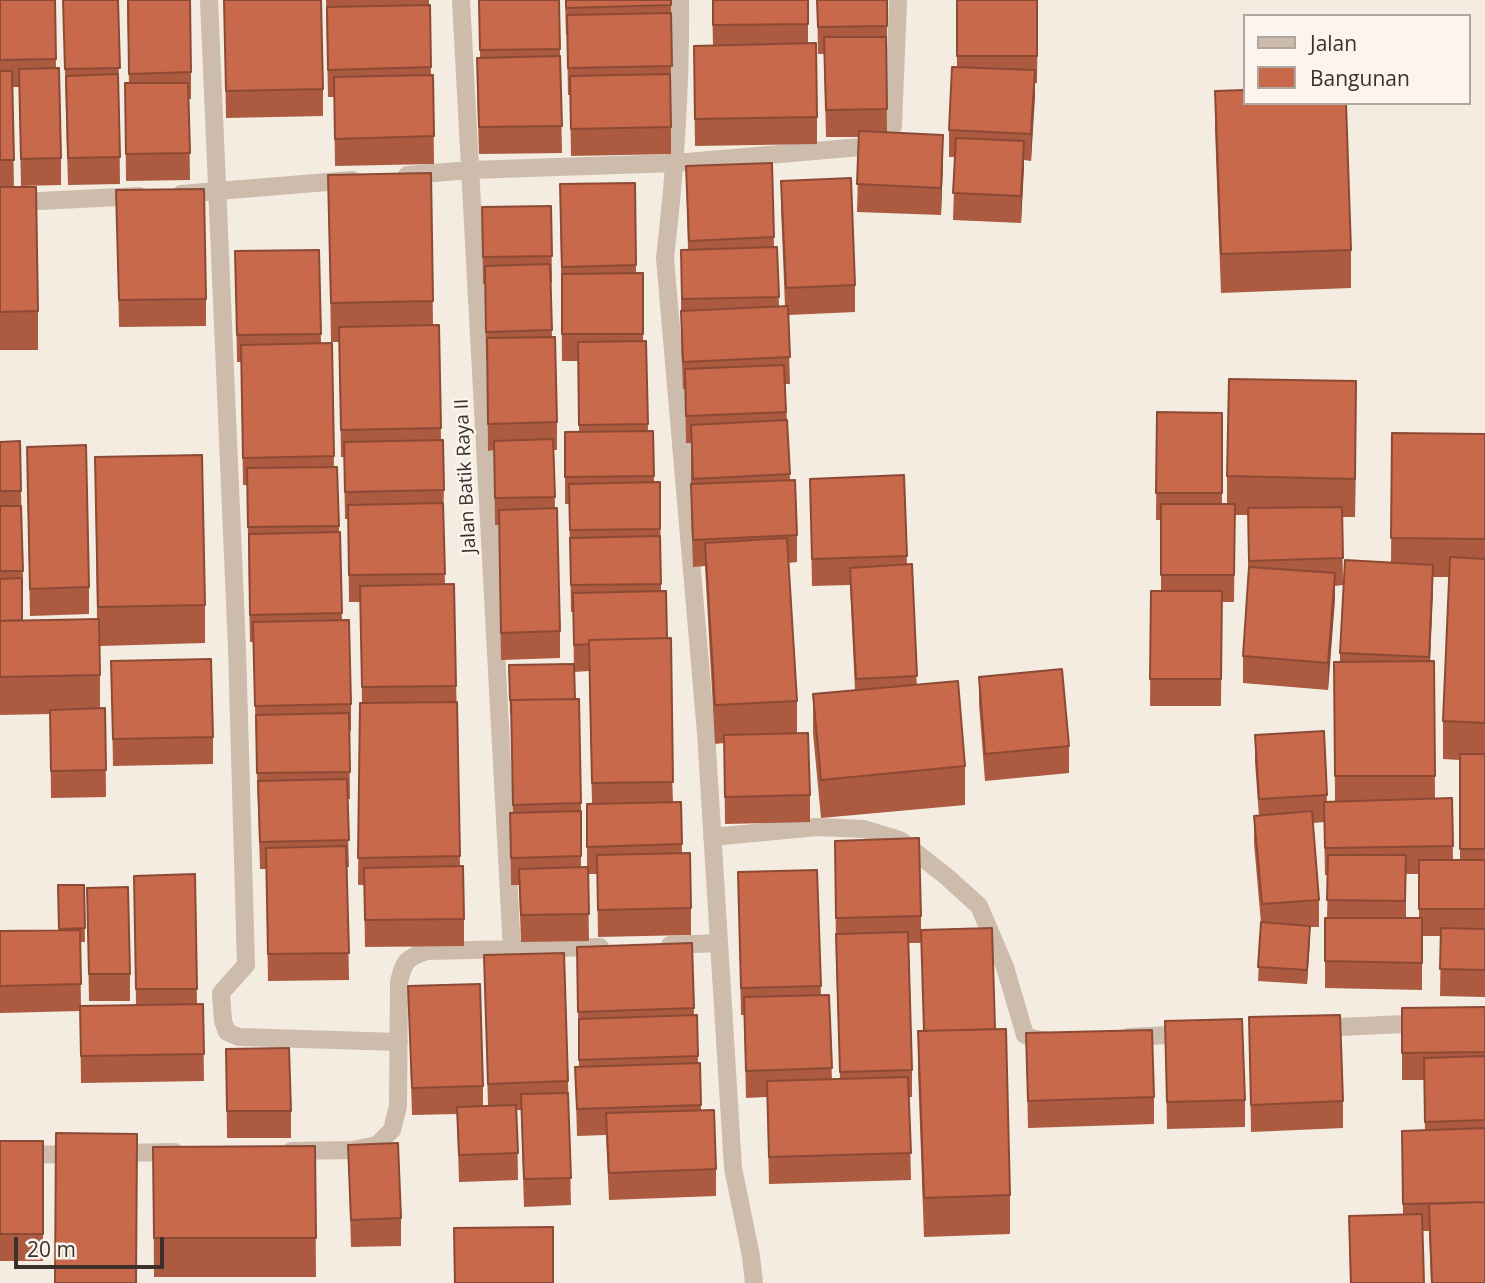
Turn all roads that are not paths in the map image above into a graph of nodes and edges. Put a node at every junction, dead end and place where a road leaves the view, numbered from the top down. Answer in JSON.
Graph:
{"nodes":[{"id":1,"x":209,"y":0,"type":"edge"},
{"id":2,"x":461,"y":0,"type":"edge"},
{"id":3,"x":680,"y":0,"type":"edge"},
{"id":4,"x":898,"y":0,"type":"edge"},
{"id":5,"x":675,"y":163,"type":"junction"},
{"id":6,"x":471,"y":170,"type":"junction"},
{"id":7,"x":391,"y":177,"type":"edge"},
{"id":8,"x":364,"y":179,"type":"edge"},
{"id":9,"x":218,"y":192,"type":"junction"},
{"id":10,"x":0,"y":203,"type":"edge"},
{"id":11,"x":712,"y":836,"type":"junction"},
{"id":12,"x":719,"y":943,"type":"junction"},
{"id":13,"x":650,"y":945,"type":"edge"},
{"id":14,"x":622,"y":946,"type":"edge"},
{"id":15,"x":512,"y":950,"type":"junction"},
{"id":16,"x":1443,"y":1022,"type":"edge"},
{"id":17,"x":1304,"y":1029,"type":"edge"},
{"id":18,"x":1206,"y":1034,"type":"edge"},
{"id":19,"x":1108,"y":1038,"type":"edge"},
{"id":20,"x":1066,"y":1040,"type":"edge"},
{"id":21,"x":399,"y":1042,"type":"junction"},
{"id":22,"x":272,"y":1151,"type":"edge"},
{"id":23,"x":190,"y":1152,"type":"edge"},
{"id":24,"x":0,"y":1155,"type":"edge"},
{"id":25,"x":754,"y":1283,"type":"edge"}],
"edges":[{"from":1,"to":9,"type":"street"},
{"from":2,"to":6,"type":"street","name":"Jalan Batik Raya II"},
{"from":3,"to":5,"type":"street"},
{"from":4,"to":5,"type":"street"},
{"from":5,"to":6,"type":"street"},
{"from":5,"to":11,"type":"street"},
{"from":6,"to":7,"type":"street"},
{"from":6,"to":15,"type":"street","name":"Jalan Batik Raya II"},
{"from":8,"to":9,"type":"street"},
{"from":9,"to":10,"type":"street"},
{"from":9,"to":21,"type":"street"},
{"from":11,"to":12,"type":"street"},
{"from":11,"to":20,"type":"street"},
{"from":12,"to":13,"type":"street"},
{"from":12,"to":25,"type":"street"},
{"from":14,"to":15,"type":"street"},
{"from":15,"to":21,"type":"street"},
{"from":16,"to":17,"type":"street"},
{"from":18,"to":19,"type":"street"},
{"from":21,"to":22,"type":"street"},
{"from":23,"to":24,"type":"street"}]}
